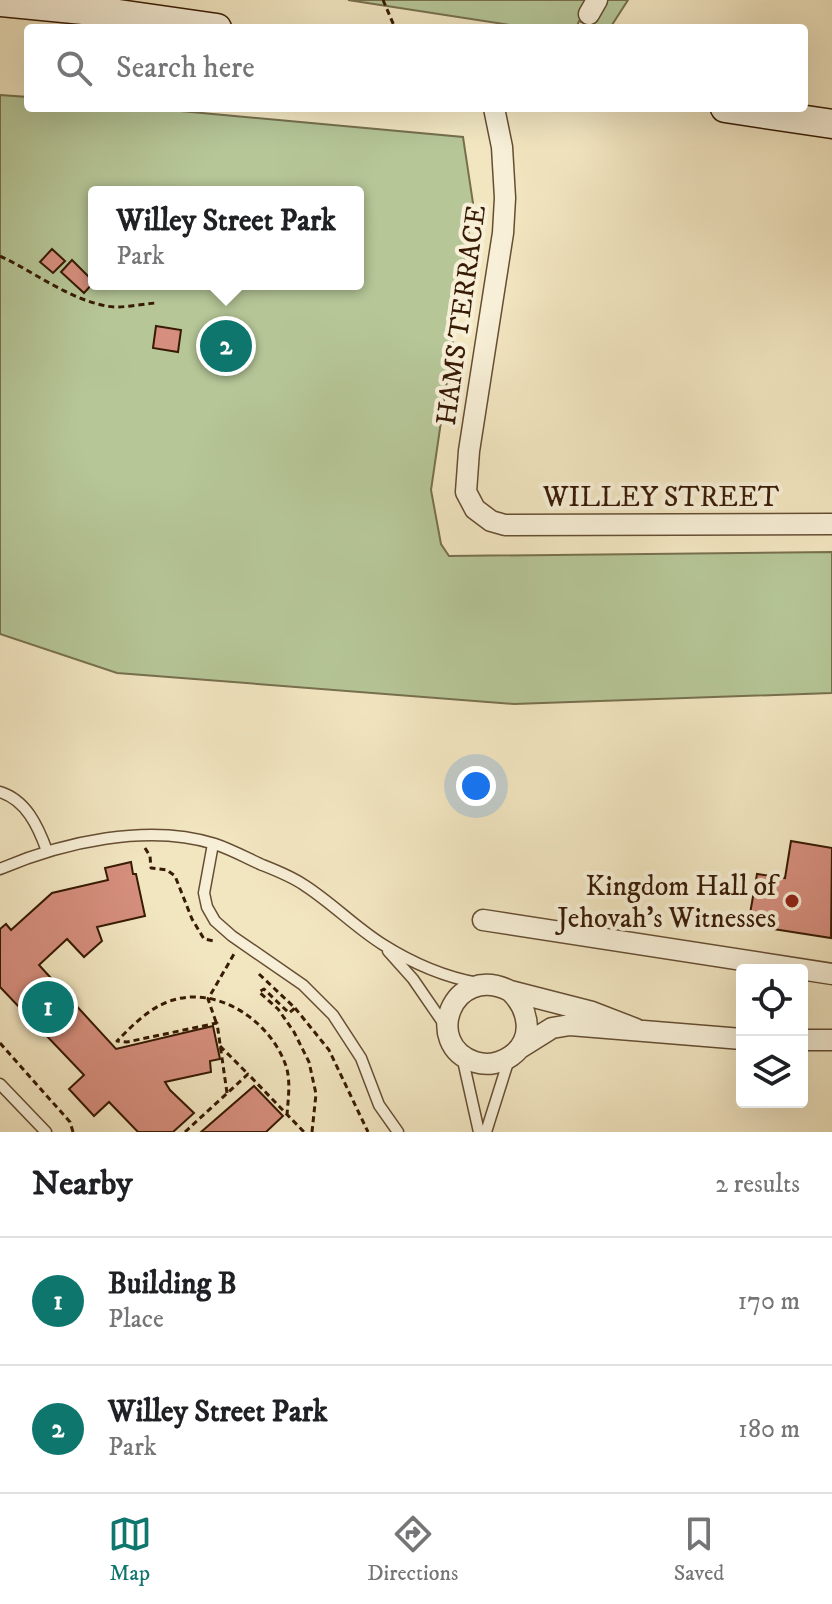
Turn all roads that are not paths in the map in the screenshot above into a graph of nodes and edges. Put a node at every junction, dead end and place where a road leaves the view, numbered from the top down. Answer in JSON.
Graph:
{"nodes":[{"id":1,"x":0,"y":2,"type":"edge"},
{"id":2,"x":189,"y":24,"type":"edge"},
{"id":3,"x":495,"y":112,"type":"edge"},
{"id":4,"x":752,"y":112,"type":"edge"},
{"id":5,"x":832,"y":124,"type":"edge"},
{"id":6,"x":491,"y":521,"type":"joint"},
{"id":7,"x":832,"y":524,"type":"edge"},
{"id":8,"x":0,"y":792,"type":"edge"},
{"id":9,"x":213,"y":844,"type":"junction"},
{"id":10,"x":47,"y":851,"type":"junction"},
{"id":11,"x":0,"y":869,"type":"edge"},
{"id":12,"x":483,"y":920,"type":"dead end"},
{"id":13,"x":382,"y":944,"type":"junction"},
{"id":14,"x":832,"y":974,"type":"edge"},
{"id":15,"x":484,"y":984,"type":"junction"},
{"id":16,"x":510,"y":991,"type":"junction"},
{"id":17,"x":447,"y":1029,"type":"junction"},
{"id":18,"x":636,"y":1029,"type":"junction"},
{"id":19,"x":736,"y":1038,"type":"edge"},
{"id":20,"x":808,"y":1040,"type":"edge"},
{"id":21,"x":832,"y":1040,"type":"edge"},
{"id":22,"x":515,"y":1053,"type":"junction"},
{"id":23,"x":462,"y":1055,"type":"junction"},
{"id":24,"x":0,"y":1084,"type":"edge"},
{"id":25,"x":46,"y":1132,"type":"edge"},
{"id":26,"x":398,"y":1132,"type":"edge"},
{"id":27,"x":479,"y":1132,"type":"edge"},
{"id":28,"x":486,"y":1132,"type":"edge"}],
"edges":[{"from":1,"to":2,"type":"main road"},
{"from":3,"to":6,"type":"street","name":"HAMS TERRACE"},
{"from":4,"to":5,"type":"main road"},
{"from":6,"to":7,"type":"street","name":"WILLEY STREET"},
{"from":8,"to":10,"type":"lane"},
{"from":9,"to":10,"type":"lane"},
{"from":9,"to":13,"type":"lane"},
{"from":9,"to":26,"type":"lane"},
{"from":10,"to":11,"type":"lane"},
{"from":12,"to":14,"type":"street"},
{"from":13,"to":15,"type":"lane"},
{"from":13,"to":17,"type":"lane"},
{"from":15,"to":16,"type":"street"},
{"from":15,"to":17,"type":"street"},
{"from":16,"to":18,"type":"street"},
{"from":16,"to":22,"type":"street"},
{"from":17,"to":23,"type":"street"},
{"from":18,"to":19,"type":"street"},
{"from":18,"to":22,"type":"street"},
{"from":20,"to":21,"type":"street"},
{"from":22,"to":23,"type":"street"},
{"from":22,"to":28,"type":"lane"},
{"from":23,"to":27,"type":"lane"},
{"from":24,"to":25,"type":"lane"}]}
